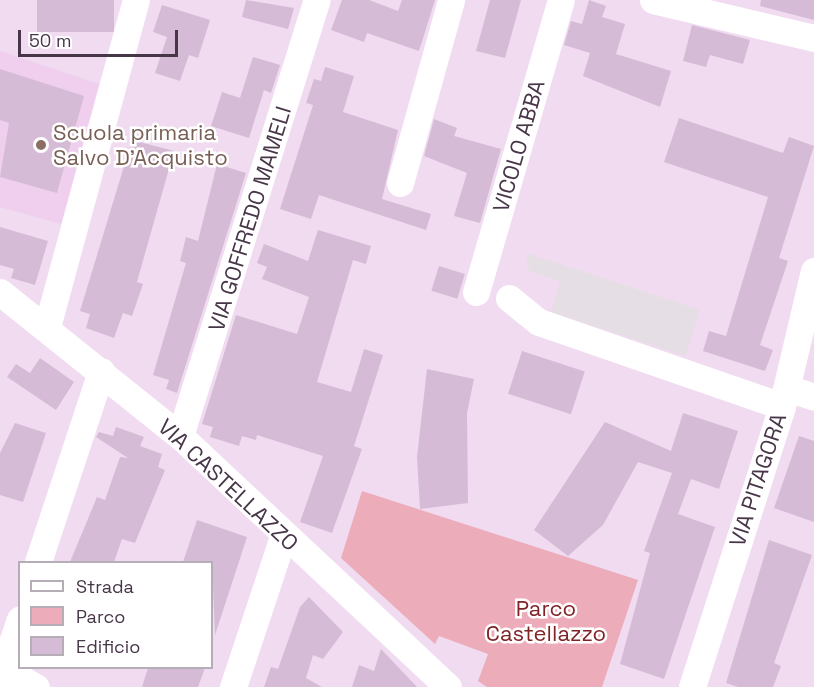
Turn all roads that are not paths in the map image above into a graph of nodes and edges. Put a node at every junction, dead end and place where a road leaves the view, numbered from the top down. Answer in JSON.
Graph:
{"nodes":[{"id":1,"x":136,"y":0,"type":"edge"},
{"id":2,"x":317,"y":0,"type":"edge"},
{"id":3,"x":452,"y":0,"type":"edge"},
{"id":4,"x":561,"y":0,"type":"edge"},
{"id":5,"x":653,"y":0,"type":"edge"},
{"id":6,"x":814,"y":38,"type":"edge"},
{"id":7,"x":400,"y":183,"type":"dead end"},
{"id":8,"x":814,"y":271,"type":"edge"},
{"id":9,"x":0,"y":292,"type":"edge"},
{"id":10,"x":476,"y":292,"type":"dead end"},
{"id":11,"x":509,"y":298,"type":"dead end"},
{"id":12,"x":47,"y":327,"type":"junction"},
{"id":13,"x":101,"y":371,"type":"junction"},
{"id":14,"x":785,"y":397,"type":"junction"},
{"id":15,"x":814,"y":397,"type":"edge"},
{"id":16,"x":180,"y":436,"type":"junction"},
{"id":17,"x":283,"y":537,"type":"junction"},
{"id":18,"x":38,"y":561,"type":"edge"},
{"id":19,"x":18,"y":624,"type":"edge"},
{"id":20,"x":1,"y":671,"type":"edge"},
{"id":21,"x":36,"y":687,"type":"edge"},
{"id":22,"x":232,"y":687,"type":"edge"},
{"id":23,"x":448,"y":687,"type":"edge"},
{"id":24,"x":692,"y":687,"type":"edge"}],
"edges":[{"from":1,"to":12,"type":"street"},
{"from":2,"to":16,"type":"street","name":"VIA GOFFREDO MAMELI"},
{"from":3,"to":7,"type":"street"},
{"from":4,"to":10,"type":"street","name":"VICOLO ABBA"},
{"from":5,"to":6,"type":"street"},
{"from":8,"to":14,"type":"street","name":"VIA PITAGORA"},
{"from":9,"to":12,"type":"street","name":"VIA CASTELLAZZO"},
{"from":11,"to":14,"type":"street"},
{"from":12,"to":13,"type":"street","name":"VIA CASTELLAZZO"},
{"from":13,"to":16,"type":"street","name":"VIA CASTELLAZZO"},
{"from":13,"to":18,"type":"street"},
{"from":14,"to":15,"type":"street"},
{"from":14,"to":24,"type":"street","name":"VIA PITAGORA"},
{"from":16,"to":17,"type":"street","name":"VIA CASTELLAZZO"},
{"from":17,"to":22,"type":"street"},
{"from":17,"to":23,"type":"street","name":"VIA CASTELLAZZO"},
{"from":19,"to":20,"type":"street"},
{"from":20,"to":21,"type":"street"}]}
